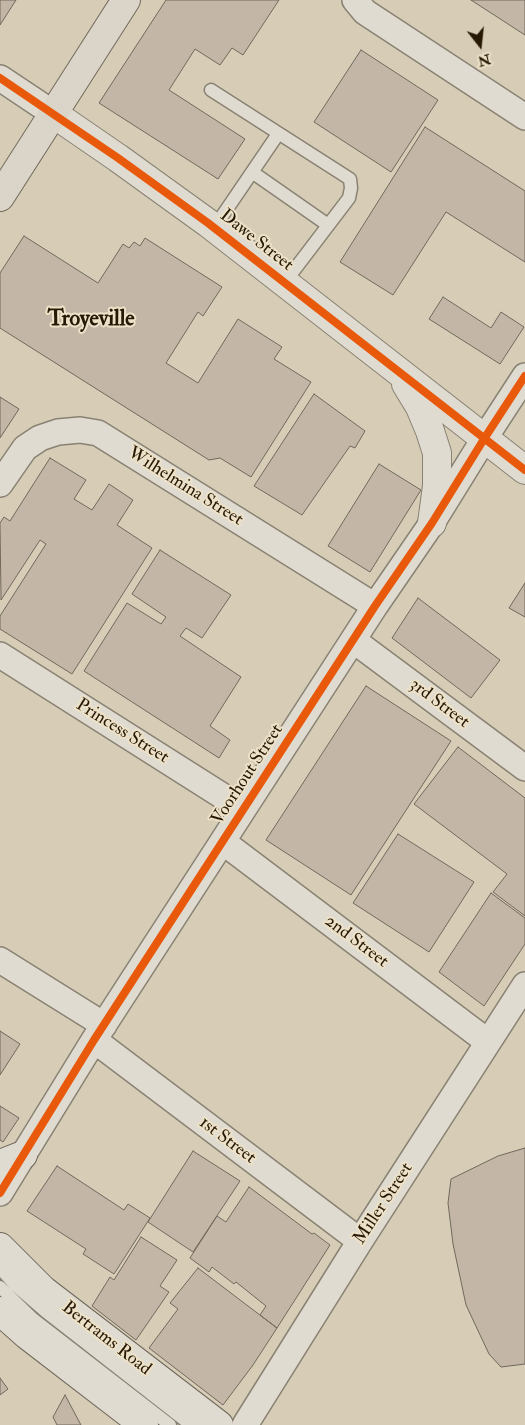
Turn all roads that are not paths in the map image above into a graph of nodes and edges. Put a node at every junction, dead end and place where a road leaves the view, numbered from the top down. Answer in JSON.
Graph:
{"nodes":[{"id":1,"x":126,"y":0,"type":"edge"},
{"id":2,"x":355,"y":0,"type":"edge"},
{"id":3,"x":0,"y":78,"type":"edge"},
{"id":4,"x":210,"y":90,"type":"dead end"},
{"id":5,"x":54,"y":114,"type":"junction"},
{"id":6,"x":525,"y":117,"type":"edge"},
{"id":7,"x":278,"y":134,"type":"junction"},
{"id":8,"x":252,"y":172,"type":"junction"},
{"id":9,"x":0,"y":197,"type":"edge"},
{"id":10,"x":328,"y":225,"type":"junction"},
{"id":11,"x":214,"y":228,"type":"junction"},
{"id":12,"x":285,"y":282,"type":"junction"},
{"id":13,"x":398,"y":372,"type":"junction"},
{"id":14,"x":525,"y":376,"type":"edge"},
{"id":15,"x":484,"y":439,"type":"junction"},
{"id":16,"x":525,"y":470,"type":"edge"},
{"id":17,"x":0,"y":484,"type":"edge"},
{"id":18,"x":432,"y":523,"type":"junction"},
{"id":19,"x":375,"y":606,"type":"junction"},
{"id":20,"x":353,"y":640,"type":"junction"},
{"id":21,"x":0,"y":655,"type":"edge"},
{"id":22,"x":525,"y":768,"type":"edge"},
{"id":23,"x":244,"y":809,"type":"junction"},
{"id":24,"x":223,"y":842,"type":"junction"},
{"id":25,"x":0,"y":960,"type":"edge"},
{"id":26,"x":525,"y":985,"type":"edge"},
{"id":27,"x":99,"y":1033,"type":"junction"},
{"id":28,"x":488,"y":1042,"type":"junction"},
{"id":29,"x":12,"y":1160,"type":"edge"},
{"id":30,"x":0,"y":1193,"type":"edge"},
{"id":31,"x":360,"y":1241,"type":"junction"},
{"id":32,"x":0,"y":1247,"type":"edge"},
{"id":33,"x":0,"y":1268,"type":"edge"},
{"id":34,"x":0,"y":1287,"type":"edge"},
{"id":35,"x":0,"y":1311,"type":"edge"},
{"id":36,"x":136,"y":1423,"type":"edge"},
{"id":37,"x":170,"y":1425,"type":"edge"},
{"id":38,"x":191,"y":1425,"type":"edge"},
{"id":39,"x":218,"y":1425,"type":"edge"},
{"id":40,"x":245,"y":1425,"type":"edge"}],
"edges":[{"from":1,"to":5,"type":"main road"},
{"from":2,"to":6,"type":"street"},
{"from":3,"to":5,"type":"street","name":"Dawe Street"},
{"from":4,"to":7,"type":"lane"},
{"from":5,"to":9,"type":"main road"},
{"from":5,"to":11,"type":"street","name":"Dawe Street"},
{"from":7,"to":8,"type":"lane"},
{"from":7,"to":10,"type":"lane"},
{"from":8,"to":10,"type":"lane"},
{"from":8,"to":11,"type":"lane"},
{"from":10,"to":12,"type":"lane"},
{"from":11,"to":12,"type":"street","name":"Dawe Street"},
{"from":12,"to":13,"type":"street","name":"Dawe Street"},
{"from":13,"to":15,"type":"street","name":"Dawe Street"},
{"from":13,"to":18,"type":"street"},
{"from":14,"to":15,"type":"street","name":"Voorhout Street"},
{"from":15,"to":16,"type":"street","name":"Dawe Street"},
{"from":15,"to":18,"type":"street","name":"Voorhout Street"},
{"from":17,"to":19,"type":"street","name":"Wilhelmina Street"},
{"from":18,"to":19,"type":"street","name":"Voorhout Street"},
{"from":19,"to":20,"type":"street","name":"Voorhout Street"},
{"from":20,"to":22,"type":"street","name":"3rd Street"},
{"from":20,"to":23,"type":"street","name":"Voorhout Street"},
{"from":21,"to":23,"type":"street","name":"Princess Street"},
{"from":23,"to":24,"type":"street","name":"Voorhout Street"},
{"from":24,"to":27,"type":"street","name":"Voorhout Street"},
{"from":24,"to":28,"type":"street","name":"2nd Street"},
{"from":25,"to":27,"type":"street","name":"1st Street"},
{"from":26,"to":28,"type":"street","name":"Miller Street"},
{"from":27,"to":29,"type":"street","name":"Voorhout Street"},
{"from":27,"to":31,"type":"street","name":"1st Street"},
{"from":28,"to":31,"type":"street","name":"Miller Street"},
{"from":29,"to":30,"type":"street","name":"Voorhout Street"},
{"from":31,"to":40,"type":"street","name":"Miller Street"},
{"from":32,"to":39,"type":"street","name":"Bertrams Road"},
{"from":33,"to":38,"type":"lane"},
{"from":34,"to":37,"type":"lane"},
{"from":35,"to":36,"type":"street"}]}
